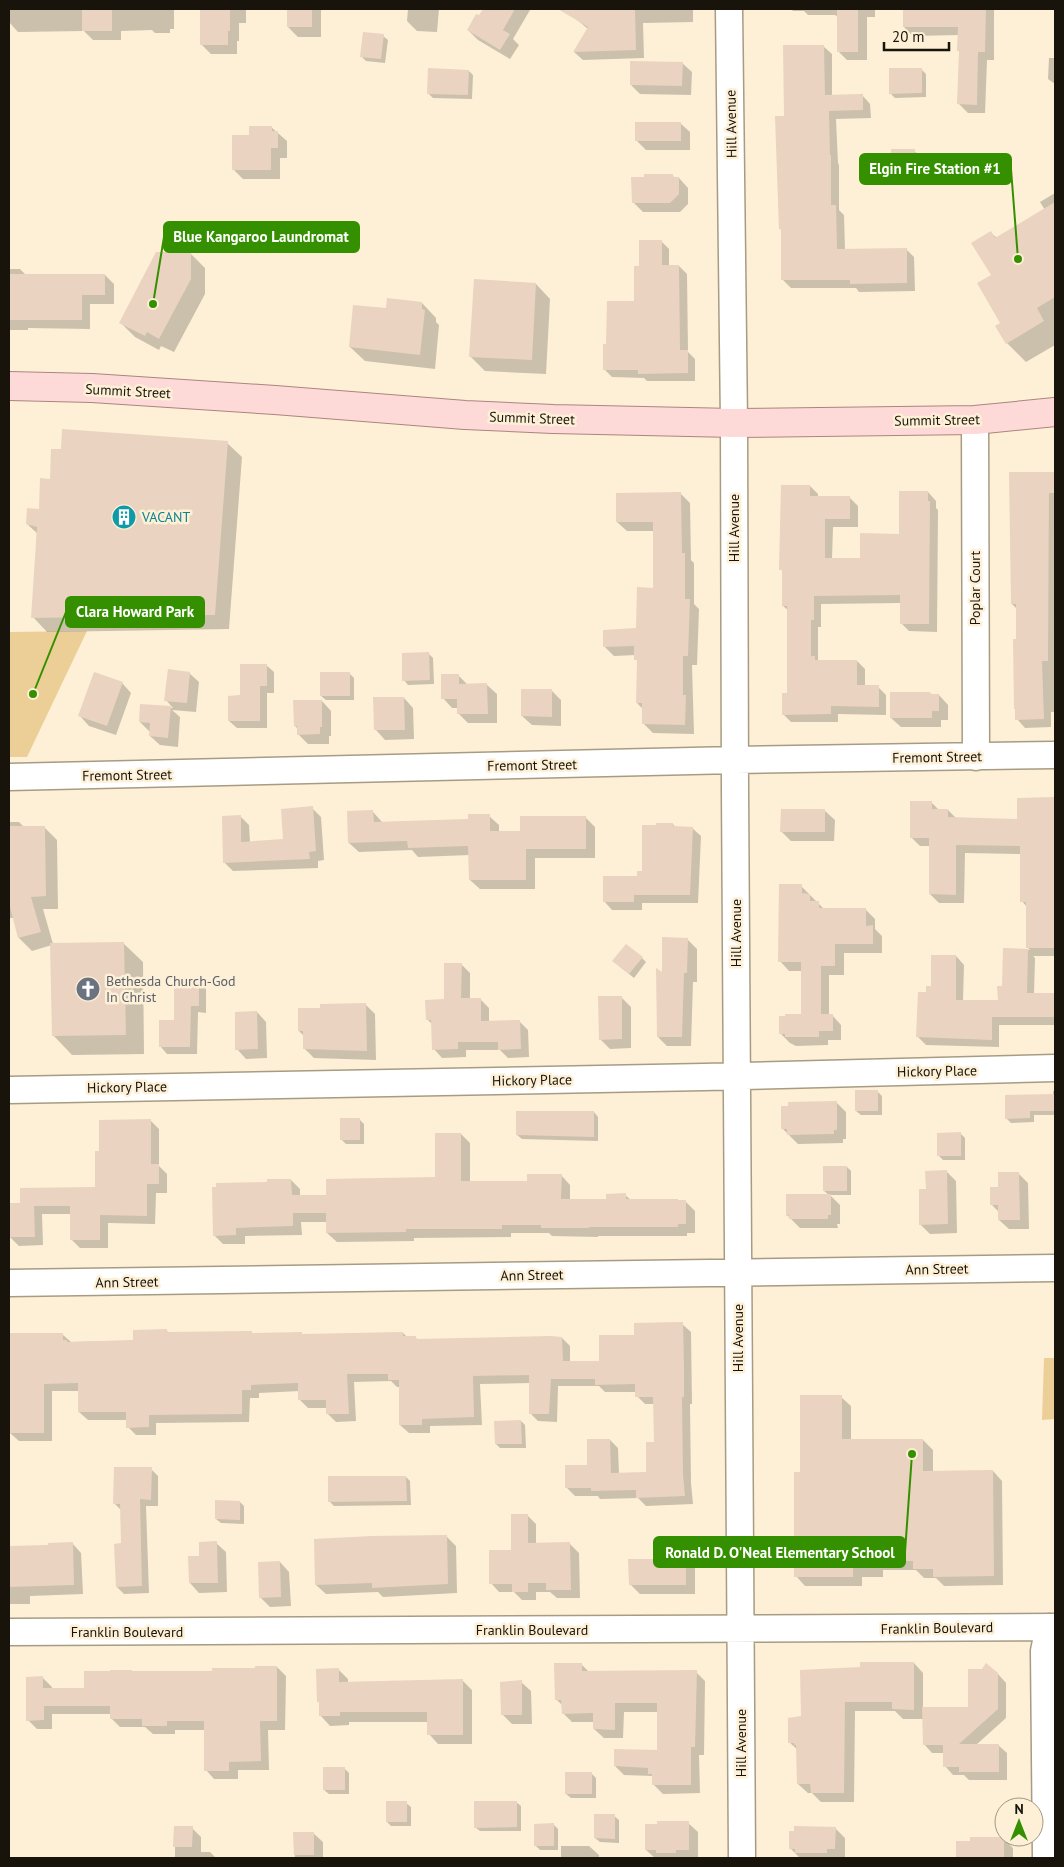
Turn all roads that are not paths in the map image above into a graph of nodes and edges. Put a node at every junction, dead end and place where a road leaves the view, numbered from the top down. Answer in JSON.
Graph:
{"nodes":[{"id":1,"x":729,"y":9,"type":"edge"},
{"id":2,"x":9,"y":386,"type":"edge"},
{"id":3,"x":1055,"y":412,"type":"edge"},
{"id":4,"x":975,"y":420,"type":"junction"},
{"id":5,"x":734,"y":422,"type":"junction"},
{"id":6,"x":1055,"y":755,"type":"edge"},
{"id":7,"x":976,"y":757,"type":"junction"},
{"id":8,"x":734,"y":760,"type":"junction"},
{"id":9,"x":9,"y":777,"type":"edge"},
{"id":10,"x":1055,"y":1068,"type":"edge"},
{"id":11,"x":736,"y":1076,"type":"junction"},
{"id":12,"x":9,"y":1090,"type":"edge"},
{"id":13,"x":1055,"y":1268,"type":"edge"},
{"id":14,"x":738,"y":1272,"type":"junction"},
{"id":15,"x":9,"y":1284,"type":"edge"},
{"id":16,"x":1052,"y":1627,"type":"edge"},
{"id":17,"x":740,"y":1629,"type":"junction"},
{"id":18,"x":9,"y":1632,"type":"edge"},
{"id":19,"x":742,"y":1858,"type":"edge"},
{"id":20,"x":1046,"y":1858,"type":"edge"}],
"edges":[{"from":1,"to":5,"type":"street","name":"Hill Avenue"},
{"from":2,"to":5,"type":"main road","name":"Summit Street"},
{"from":3,"to":4,"type":"main road","name":"Summit Street"},
{"from":4,"to":5,"type":"main road","name":"Summit Street"},
{"from":4,"to":7,"type":"street","name":"Poplar Court"},
{"from":5,"to":8,"type":"street","name":"Hill Avenue"},
{"from":6,"to":7,"type":"street","name":"Fremont Street"},
{"from":7,"to":8,"type":"street","name":"Fremont Street"},
{"from":8,"to":9,"type":"street","name":"Fremont Street"},
{"from":8,"to":11,"type":"street","name":"Hill Avenue"},
{"from":10,"to":11,"type":"street","name":"Hickory Place"},
{"from":11,"to":12,"type":"street","name":"Hickory Place"},
{"from":11,"to":14,"type":"street","name":"Hill Avenue"},
{"from":13,"to":14,"type":"street","name":"Ann Street"},
{"from":14,"to":15,"type":"street","name":"Ann Street"},
{"from":14,"to":17,"type":"street","name":"Hill Avenue"},
{"from":16,"to":17,"type":"street","name":"Franklin Boulevard"},
{"from":16,"to":20,"type":"street"},
{"from":17,"to":18,"type":"street","name":"Franklin Boulevard"},
{"from":17,"to":19,"type":"street","name":"Hill Avenue"}]}
